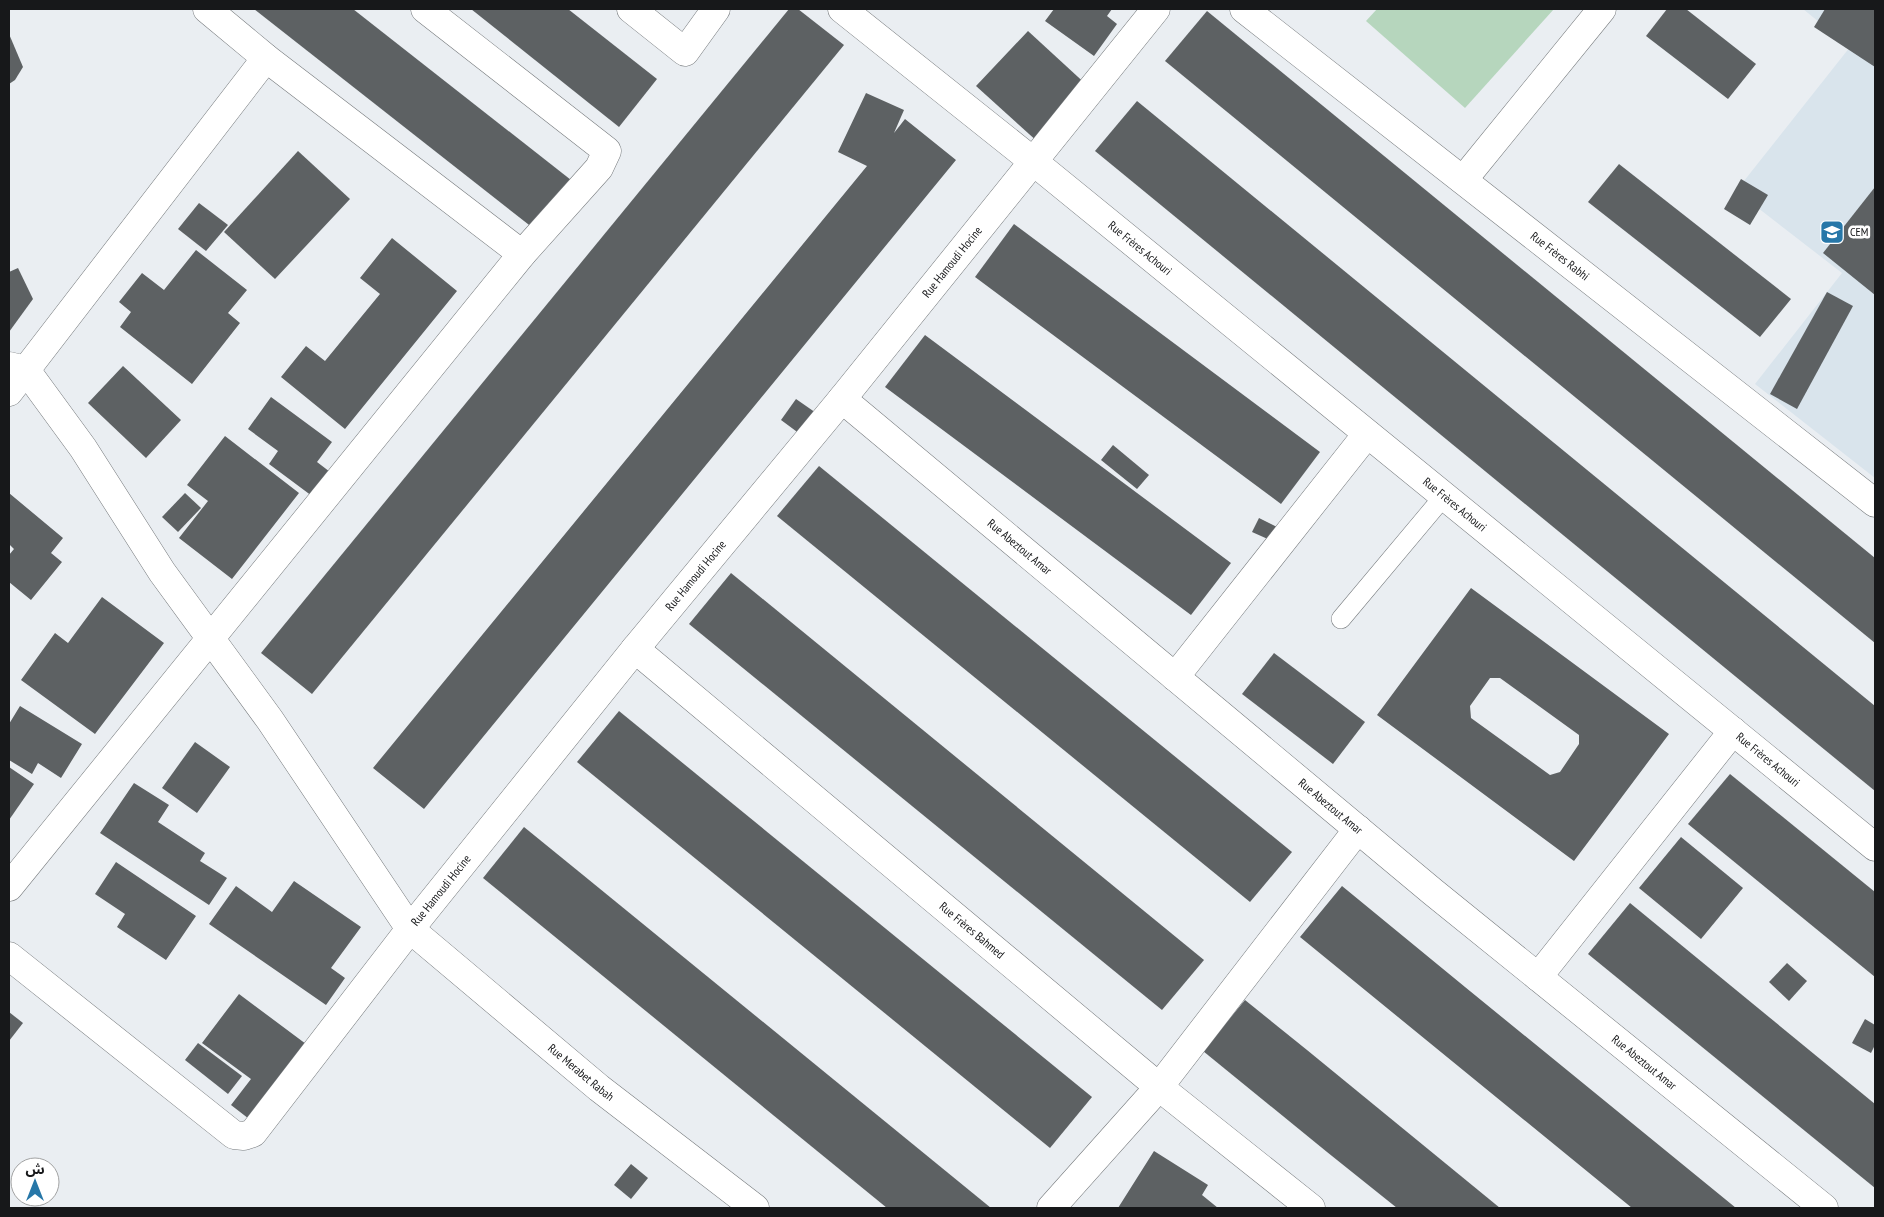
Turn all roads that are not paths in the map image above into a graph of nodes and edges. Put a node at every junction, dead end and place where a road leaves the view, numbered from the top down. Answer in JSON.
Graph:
{"nodes":[{"id":1,"x":207,"y":9,"type":"edge"},
{"id":2,"x":425,"y":9,"type":"edge"},
{"id":3,"x":631,"y":9,"type":"edge"},
{"id":4,"x":716,"y":9,"type":"edge"},
{"id":5,"x":842,"y":9,"type":"edge"},
{"id":6,"x":1156,"y":9,"type":"edge"},
{"id":7,"x":1244,"y":9,"type":"edge"},
{"id":8,"x":1602,"y":9,"type":"edge"},
{"id":9,"x":266,"y":58,"type":"junction"},
{"id":10,"x":1034,"y":162,"type":"junction"},
{"id":11,"x":1463,"y":180,"type":"junction"},
{"id":12,"x":522,"y":254,"type":"junction"},
{"id":13,"x":17,"y":368,"type":"edge"},
{"id":14,"x":9,"y":392,"type":"edge"},
{"id":15,"x":842,"y":399,"type":"junction"},
{"id":16,"x":1367,"y":434,"type":"junction"},
{"id":17,"x":1444,"y":496,"type":"junction"},
{"id":18,"x":1875,"y":503,"type":"edge"},
{"id":19,"x":1341,"y":619,"type":"dead end"},
{"id":20,"x":211,"y":638,"type":"junction"},
{"id":21,"x":635,"y":649,"type":"junction"},
{"id":22,"x":1175,"y":677,"type":"junction"},
{"id":23,"x":1733,"y":731,"type":"junction"},
{"id":24,"x":1358,"y":829,"type":"junction"},
{"id":25,"x":1875,"y":847,"type":"edge"},
{"id":26,"x":9,"y":887,"type":"edge"},
{"id":27,"x":410,"y":929,"type":"junction"},
{"id":28,"x":9,"y":956,"type":"edge"},
{"id":29,"x":1538,"y":977,"type":"junction"},
{"id":30,"x":1159,"y":1087,"type":"junction"},
{"id":31,"x":756,"y":1208,"type":"edge"},
{"id":32,"x":1051,"y":1208,"type":"edge"},
{"id":33,"x":1311,"y":1208,"type":"edge"},
{"id":34,"x":1824,"y":1208,"type":"edge"}],
"edges":[{"from":1,"to":9,"type":"street"},
{"from":2,"to":12,"type":"street"},
{"from":3,"to":4,"type":"street"},
{"from":5,"to":10,"type":"street","name":"Rue Frères Achouri"},
{"from":6,"to":10,"type":"street","name":"Rue Hamoudi Hocine"},
{"from":7,"to":11,"type":"street","name":"Rue Frères Rabhi"},
{"from":8,"to":11,"type":"street"},
{"from":9,"to":12,"type":"street"},
{"from":9,"to":13,"type":"street"},
{"from":10,"to":15,"type":"street","name":"Rue Hamoudi Hocine"},
{"from":10,"to":16,"type":"street","name":"Rue Frères Achouri"},
{"from":11,"to":18,"type":"street","name":"Rue Frères Rabhi"},
{"from":12,"to":20,"type":"street"},
{"from":13,"to":14,"type":"street"},
{"from":13,"to":20,"type":"street","name":"Rue Merabet Rabah"},
{"from":15,"to":21,"type":"street","name":"Rue Hamoudi Hocine"},
{"from":15,"to":22,"type":"street","name":"Rue Abeztout Amar"},
{"from":16,"to":17,"type":"street","name":"Rue Frères Achouri"},
{"from":16,"to":22,"type":"street"},
{"from":17,"to":19,"type":"lane"},
{"from":17,"to":23,"type":"street","name":"Rue Frères Achouri"},
{"from":20,"to":26,"type":"street"},
{"from":20,"to":27,"type":"street","name":"Rue Merabet Rabah"},
{"from":21,"to":27,"type":"street","name":"Rue Hamoudi Hocine"},
{"from":21,"to":30,"type":"street","name":"Rue Frères Bahmed"},
{"from":22,"to":24,"type":"street","name":"Rue Abeztout Amar"},
{"from":23,"to":25,"type":"street","name":"Rue Frères Achouri"},
{"from":23,"to":29,"type":"street"},
{"from":24,"to":29,"type":"street","name":"Rue Abeztout Amar"},
{"from":24,"to":30,"type":"street"},
{"from":27,"to":28,"type":"street","name":"Rue Hamoudi Hocine"},
{"from":27,"to":31,"type":"street","name":"Rue Merabet Rabah"},
{"from":29,"to":34,"type":"street","name":"Rue Abeztout Amar"},
{"from":30,"to":32,"type":"street"},
{"from":30,"to":33,"type":"street","name":"Rue Frères Bahmed"}]}
